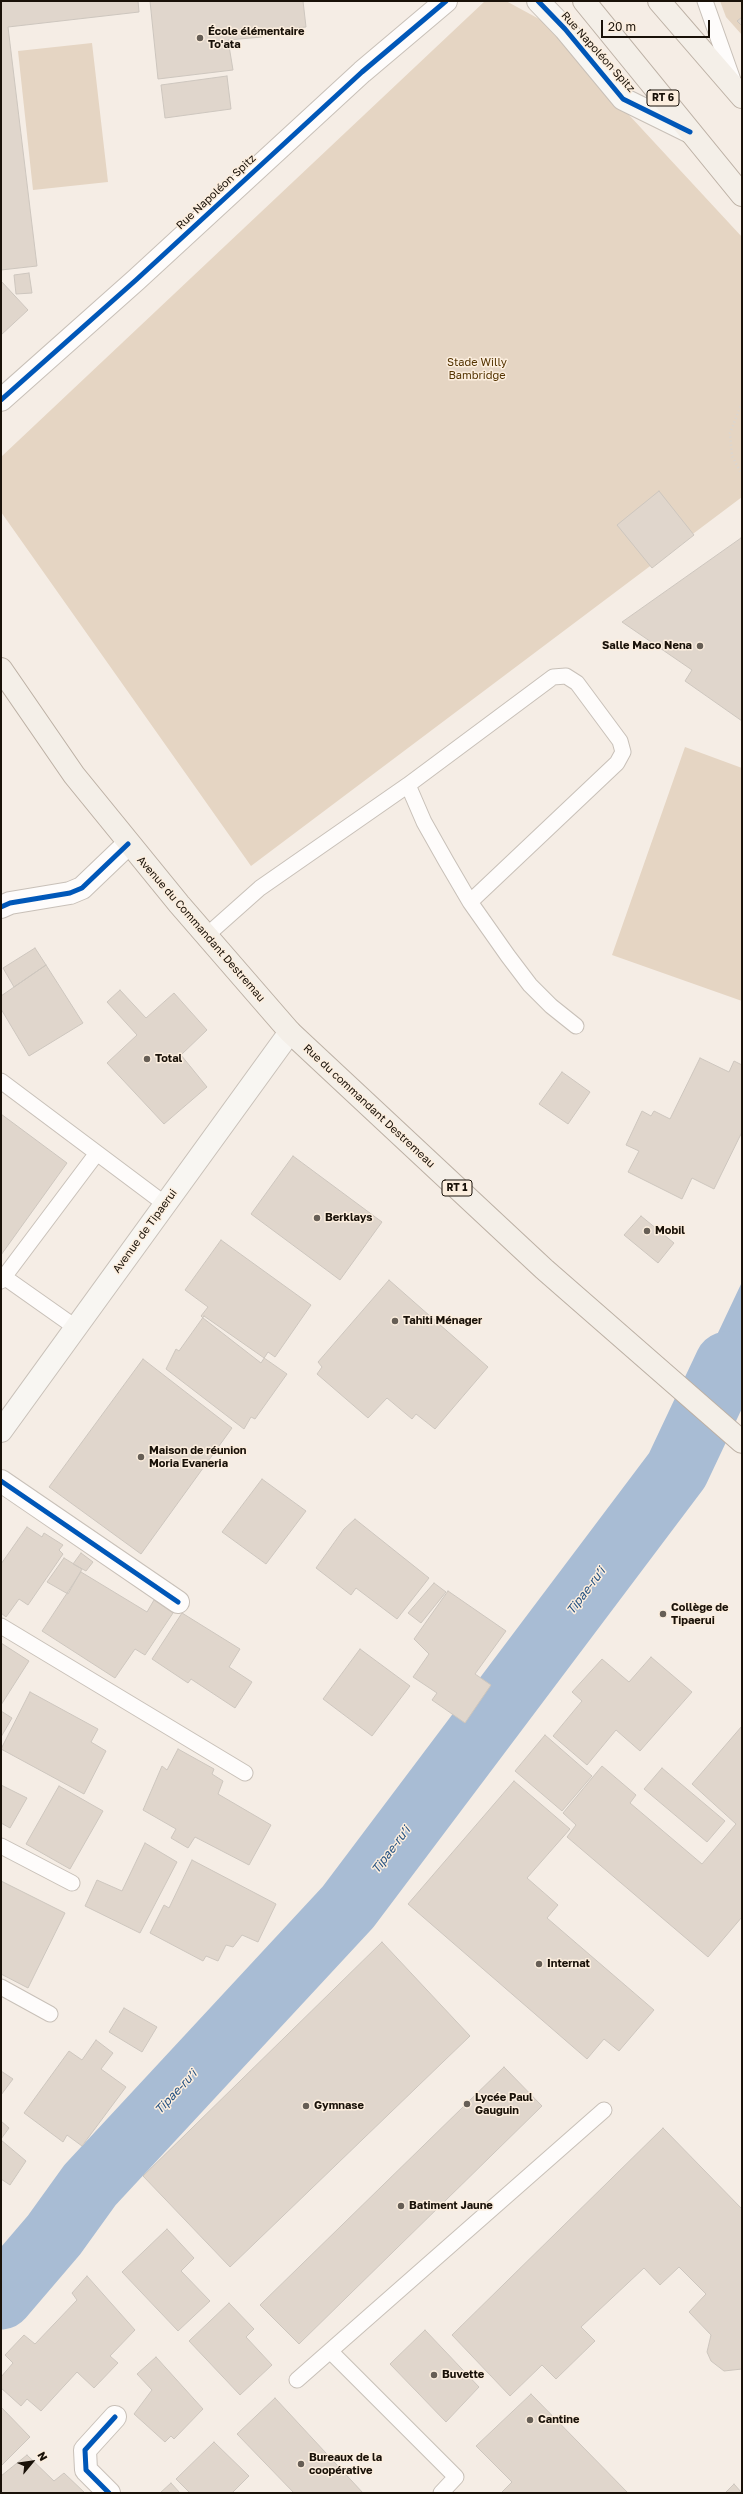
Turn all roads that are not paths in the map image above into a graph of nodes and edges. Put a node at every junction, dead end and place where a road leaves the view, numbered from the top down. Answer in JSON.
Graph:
{"nodes":[{"id":1,"x":446,"y":1,"type":"edge"},
{"id":2,"x":538,"y":1,"type":"edge"},
{"id":3,"x":584,"y":1,"type":"edge"},
{"id":4,"x":660,"y":1,"type":"edge"},
{"id":5,"x":705,"y":1,"type":"edge"},
{"id":6,"x":739,"y":94,"type":"edge"},
{"id":7,"x":690,"y":132,"type":"junction"},
{"id":8,"x":742,"y":195,"type":"edge"},
{"id":9,"x":1,"y":400,"type":"edge"},
{"id":10,"x":1,"y":669,"type":"edge"},
{"id":11,"x":408,"y":785,"type":"junction"},
{"id":12,"x":128,"y":844,"type":"junction"},
{"id":13,"x":470,"y":902,"type":"junction"},
{"id":14,"x":1,"y":907,"type":"edge"},
{"id":15,"x":206,"y":936,"type":"junction"},
{"id":16,"x":576,"y":1026,"type":"dead end"},
{"id":17,"x":290,"y":1032,"type":"junction"},
{"id":18,"x":1,"y":1081,"type":"edge"},
{"id":19,"x":97,"y":1153,"type":"junction"},
{"id":20,"x":165,"y":1204,"type":"junction"},
{"id":21,"x":3,"y":1279,"type":"edge"},
{"id":22,"x":75,"y":1327,"type":"junction"},
{"id":23,"x":1,"y":1431,"type":"edge"},
{"id":24,"x":742,"y":1442,"type":"edge"},
{"id":25,"x":1,"y":1481,"type":"edge"},
{"id":26,"x":178,"y":1602,"type":"dead end"},
{"id":27,"x":1,"y":1626,"type":"edge"},
{"id":28,"x":245,"y":1773,"type":"dead end"},
{"id":29,"x":1,"y":1846,"type":"edge"},
{"id":30,"x":72,"y":1883,"type":"dead end"},
{"id":31,"x":1,"y":1987,"type":"edge"},
{"id":32,"x":50,"y":2014,"type":"dead end"},
{"id":33,"x":604,"y":2110,"type":"dead end"},
{"id":34,"x":330,"y":2351,"type":"junction"},
{"id":35,"x":298,"y":2380,"type":"dead end"},
{"id":36,"x":115,"y":2417,"type":"dead end"},
{"id":37,"x":109,"y":2493,"type":"edge"},
{"id":38,"x":441,"y":2493,"type":"edge"}],
"edges":[{"from":1,"to":9,"type":"street","name":"Rue Napoléon Spitz"},
{"from":2,"to":7,"type":"main road","name":"Rue Napoléon Spitz"},
{"from":3,"to":7,"type":"main road","number":"RT 6"},
{"from":4,"to":6,"type":"main road"},
{"from":5,"to":6,"type":"lane"},
{"from":7,"to":8,"type":"main road","number":"RT 6"},
{"from":10,"to":12,"type":"main road","name":"Avenue du Commandant Destremau","number":"RT 1"},
{"from":11,"to":13,"type":"lane"},
{"from":11,"to":13,"type":"lane"},
{"from":11,"to":15,"type":"lane"},
{"from":12,"to":14,"type":"street"},
{"from":12,"to":15,"type":"main road","name":"Avenue du Commandant Destremau","number":"RT 1"},
{"from":13,"to":16,"type":"lane"},
{"from":15,"to":17,"type":"main road","name":"Avenue du Commandant Destremau","number":"RT 1"},
{"from":17,"to":20,"type":"main road","name":"Avenue de Tipaerui"},
{"from":17,"to":24,"type":"main road","name":"Rue du commandant Destremeau","number":"RT 1"},
{"from":18,"to":19,"type":"lane"},
{"from":19,"to":20,"type":"lane"},
{"from":19,"to":21,"type":"lane"},
{"from":20,"to":22,"type":"main road","name":"Avenue de Tipaerui"},
{"from":21,"to":22,"type":"lane"},
{"from":22,"to":23,"type":"main road","name":"Avenue de Tipaerui"},
{"from":25,"to":26,"type":"street"},
{"from":27,"to":28,"type":"lane"},
{"from":29,"to":30,"type":"lane"},
{"from":31,"to":32,"type":"lane"},
{"from":33,"to":34,"type":"lane"},
{"from":34,"to":35,"type":"lane"},
{"from":34,"to":38,"type":"lane"},
{"from":36,"to":37,"type":"street"}]}
